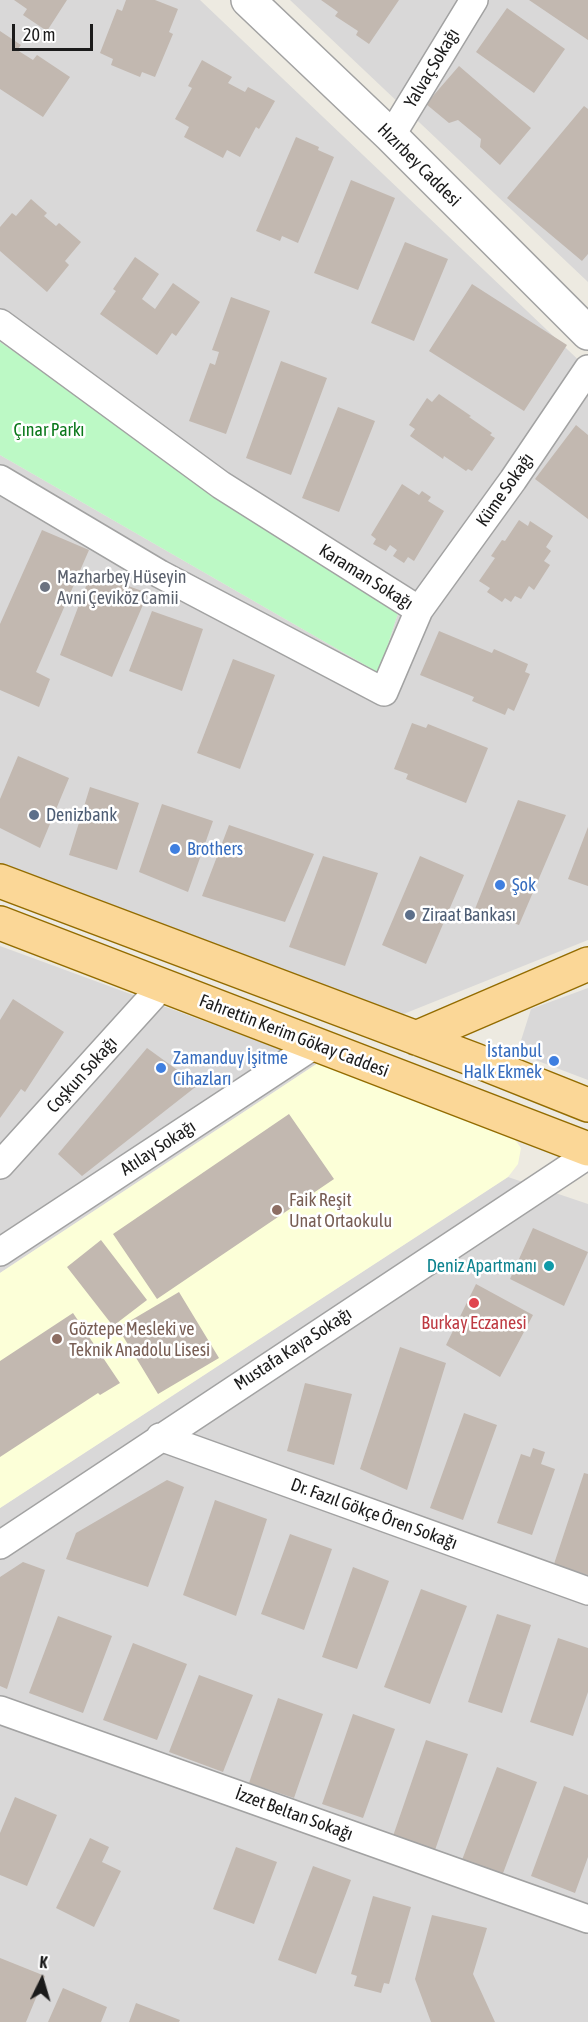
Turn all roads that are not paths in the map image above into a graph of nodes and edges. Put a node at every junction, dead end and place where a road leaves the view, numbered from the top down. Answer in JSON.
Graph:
{"nodes":[{"id":1,"x":248,"y":0,"type":"edge"},
{"id":2,"x":474,"y":0,"type":"edge"},
{"id":3,"x":391,"y":136,"type":"junction"},
{"id":4,"x":0,"y":323,"type":"edge"},
{"id":5,"x":588,"y":333,"type":"edge"},
{"id":6,"x":588,"y":369,"type":"edge"},
{"id":7,"x":0,"y":479,"type":"edge"},
{"id":8,"x":419,"y":610,"type":"junction"},
{"id":9,"x":0,"y":881,"type":"edge"},
{"id":10,"x":0,"y":923,"type":"edge"},
{"id":11,"x":588,"y":964,"type":"edge"},
{"id":12,"x":557,"y":977,"type":"junction"},
{"id":13,"x":163,"y":985,"type":"junction"},
{"id":14,"x":416,"y":1038,"type":"junction"},
{"id":15,"x":316,"y":1044,"type":"junction"},
{"id":16,"x":476,"y":1060,"type":"junction"},
{"id":17,"x":588,"y":1106,"type":"edge"},
{"id":18,"x":504,"y":1117,"type":"junction"},
{"id":19,"x":588,"y":1149,"type":"edge"},
{"id":20,"x":588,"y":1155,"type":"edge"},
{"id":21,"x":0,"y":1165,"type":"edge"},
{"id":22,"x":0,"y":1252,"type":"edge"},
{"id":23,"x":160,"y":1437,"type":"junction"},
{"id":24,"x":0,"y":1545,"type":"edge"},
{"id":25,"x":588,"y":1591,"type":"edge"},
{"id":26,"x":0,"y":1710,"type":"edge"},
{"id":27,"x":588,"y":1918,"type":"edge"}],
"edges":[{"from":1,"to":3,"type":"street","name":"Hızırbey Caddesi"},
{"from":2,"to":3,"type":"street","name":"Yalvaç Sokağı"},
{"from":3,"to":5,"type":"street","name":"Hızırbey Caddesi"},
{"from":4,"to":8,"type":"street","name":"Karaman Sokağı"},
{"from":6,"to":8,"type":"street","name":"Küme Sokağı"},
{"from":7,"to":8,"type":"street","name":"Karaman Sokağı"},
{"from":9,"to":14,"type":"main road"},
{"from":10,"to":13,"type":"main road","name":"Fahrettin Kerim Gökay Caddesi"},
{"from":11,"to":12,"type":"main road"},
{"from":12,"to":14,"type":"main road"},
{"from":12,"to":16,"type":"main road"},
{"from":13,"to":15,"type":"main road","name":"Fahrettin Kerim Gökay Caddesi"},
{"from":13,"to":21,"type":"street","name":"Coşkun Sokağı"},
{"from":14,"to":16,"type":"main road"},
{"from":15,"to":18,"type":"main road","name":"Fahrettin Kerim Gökay Caddesi"},
{"from":15,"to":22,"type":"street","name":"Atılay Sokağı"},
{"from":16,"to":17,"type":"main road"},
{"from":16,"to":18,"type":"main road"},
{"from":18,"to":19,"type":"main road","name":"Fahrettin Kerim Gökay Caddesi"},
{"from":20,"to":23,"type":"street","name":"Mustafa Kaya Sokağı"},
{"from":23,"to":24,"type":"street","name":"Mustafa Kaya Sokağı"},
{"from":23,"to":25,"type":"street","name":"Dr. Fazıl Gökçe Ören Sokağı"},
{"from":26,"to":27,"type":"street","name":"İzzet Beltan Sokağı"}]}
